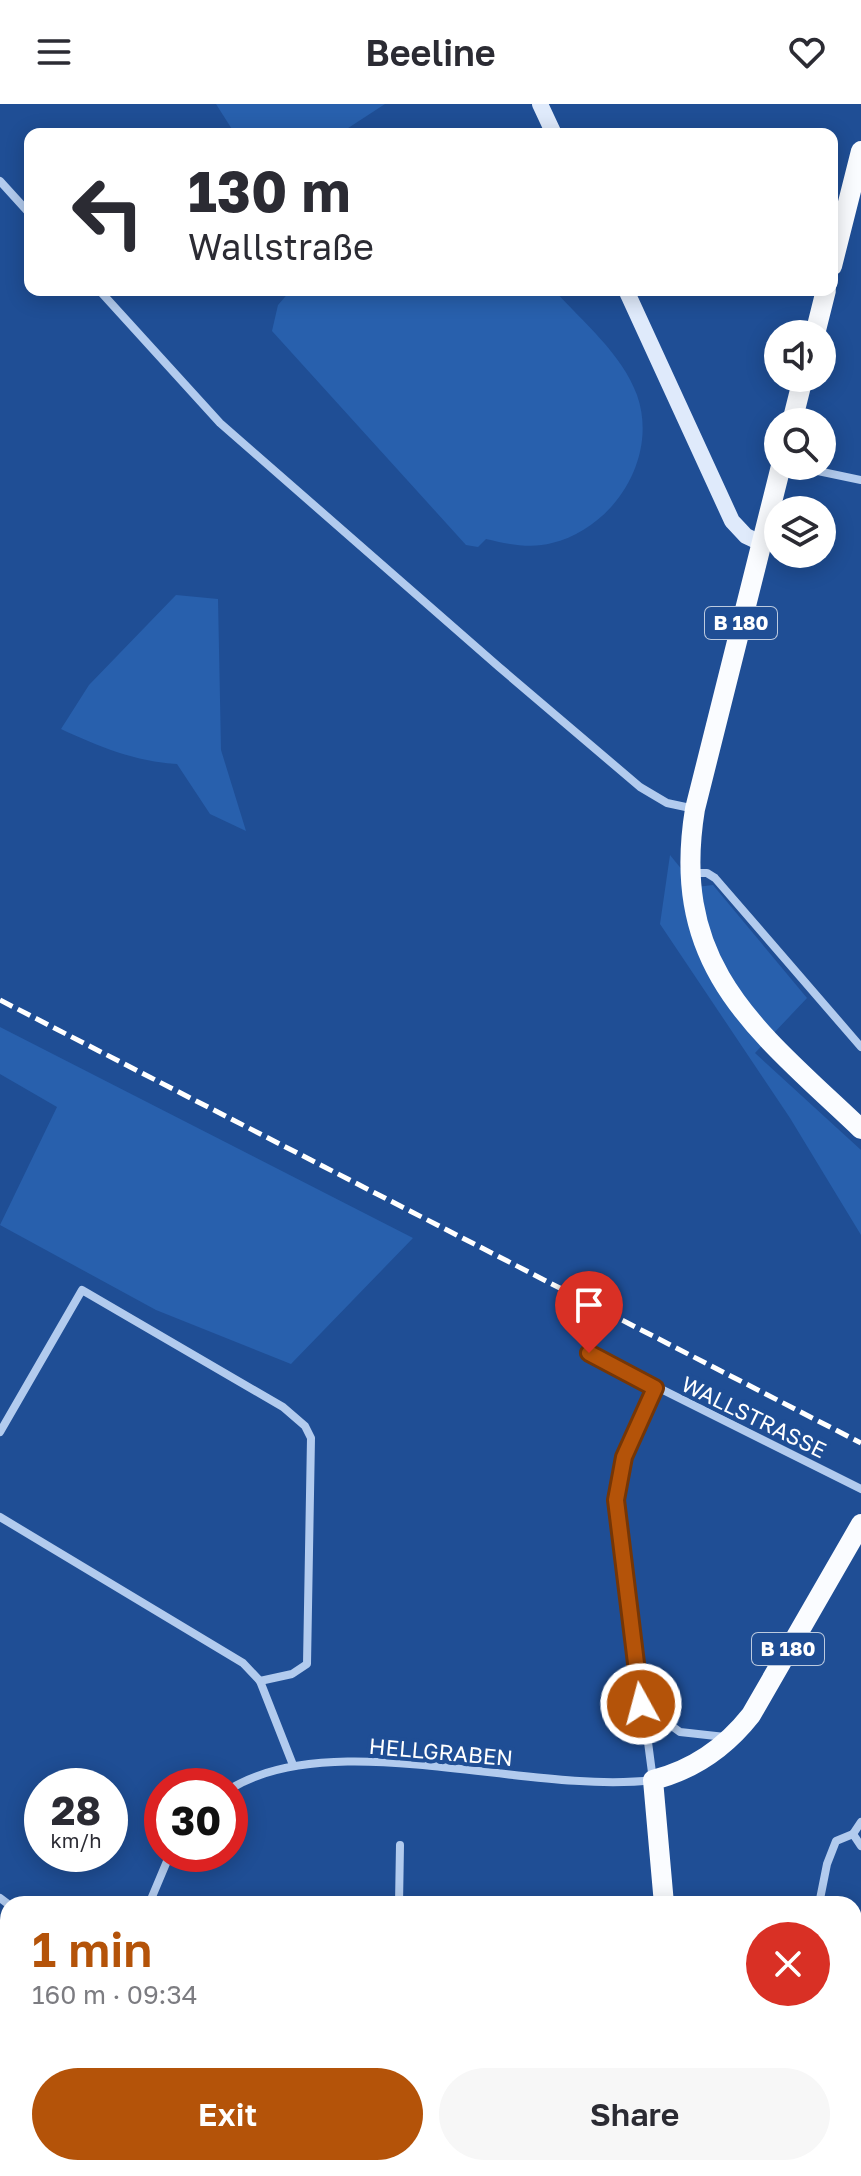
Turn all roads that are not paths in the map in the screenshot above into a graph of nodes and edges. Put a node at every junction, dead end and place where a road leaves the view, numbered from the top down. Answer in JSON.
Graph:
{"nodes":[{"id":1,"x":540,"y":104,"type":"edge"},
{"id":2,"x":551,"y":128,"type":"edge"},
{"id":3,"x":861,"y":151,"type":"edge"},
{"id":4,"x":0,"y":181,"type":"edge"},
{"id":5,"x":24,"y":207,"type":"edge"},
{"id":6,"x":838,"y":242,"type":"edge"},
{"id":7,"x":104,"y":296,"type":"edge"},
{"id":8,"x":629,"y":296,"type":"edge"},
{"id":9,"x":824,"y":296,"type":"edge"},
{"id":10,"x":818,"y":320,"type":"edge"},
{"id":11,"x":836,"y":475,"type":"edge"},
{"id":12,"x":777,"y":480,"type":"edge"},
{"id":13,"x":861,"y":480,"type":"edge"},
{"id":14,"x":761,"y":543,"type":"junction"},
{"id":15,"x":695,"y":809,"type":"junction"},
{"id":16,"x":690,"y":873,"type":"junction"},
{"id":17,"x":861,"y":1047,"type":"edge"},
{"id":18,"x":861,"y":1129,"type":"edge"},
{"id":19,"x":589,"y":1353,"type":"dead end"},
{"id":20,"x":655,"y":1388,"type":"junction"},
{"id":21,"x":0,"y":1432,"type":"edge"},
{"id":22,"x":861,"y":1489,"type":"edge"},
{"id":23,"x":0,"y":1517,"type":"edge"},
{"id":24,"x":861,"y":1524,"type":"edge"},
{"id":25,"x":260,"y":1681,"type":"junction"},
{"id":26,"x":641,"y":1704,"type":"junction"},
{"id":27,"x":734,"y":1736,"type":"junction"},
{"id":28,"x":293,"y":1765,"type":"junction"},
{"id":29,"x":248,"y":1780,"type":"edge"},
{"id":30,"x":653,"y":1780,"type":"junction"},
{"id":31,"x":861,"y":1822,"type":"edge"},
{"id":32,"x":853,"y":1834,"type":"junction"},
{"id":33,"x":400,"y":1845,"type":"dead end"},
{"id":34,"x":861,"y":1846,"type":"edge"},
{"id":35,"x":162,"y":1872,"type":"edge"},
{"id":36,"x":152,"y":1896,"type":"edge"},
{"id":37,"x":399,"y":1896,"type":"edge"},
{"id":38,"x":663,"y":1896,"type":"edge"},
{"id":39,"x":821,"y":1896,"type":"edge"}],
"edges":[{"from":1,"to":2,"type":"street"},
{"from":3,"to":6,"type":"main road"},
{"from":4,"to":5,"type":"street"},
{"from":7,"to":15,"type":"street"},
{"from":8,"to":14,"type":"street"},
{"from":9,"to":10,"type":"main road"},
{"from":11,"to":13,"type":"street"},
{"from":12,"to":14,"type":"main road","number":"B 180"},
{"from":14,"to":15,"type":"main road","number":"B 180"},
{"from":15,"to":16,"type":"main road","number":"B 180"},
{"from":16,"to":17,"type":"street"},
{"from":16,"to":18,"type":"main road","number":"B 180"},
{"from":19,"to":20,"type":"street","name":"WALLSTRASSE"},
{"from":20,"to":22,"type":"street","name":"WALLSTRASSE"},
{"from":20,"to":26,"type":"street"},
{"from":21,"to":25,"type":"street"},
{"from":23,"to":25,"type":"street"},
{"from":24,"to":27,"type":"main road","number":"B 180"},
{"from":25,"to":28,"type":"street"},
{"from":26,"to":27,"type":"street"},
{"from":26,"to":30,"type":"street"},
{"from":27,"to":30,"type":"main road","number":"B 180"},
{"from":28,"to":29,"type":"street","name":"HELLGRABEN"},
{"from":28,"to":30,"type":"street","name":"HELLGRABEN"},
{"from":30,"to":38,"type":"main road"},
{"from":31,"to":32,"type":"street"},
{"from":32,"to":34,"type":"street"},
{"from":32,"to":39,"type":"street"},
{"from":33,"to":37,"type":"street"},
{"from":35,"to":36,"type":"street"}]}
